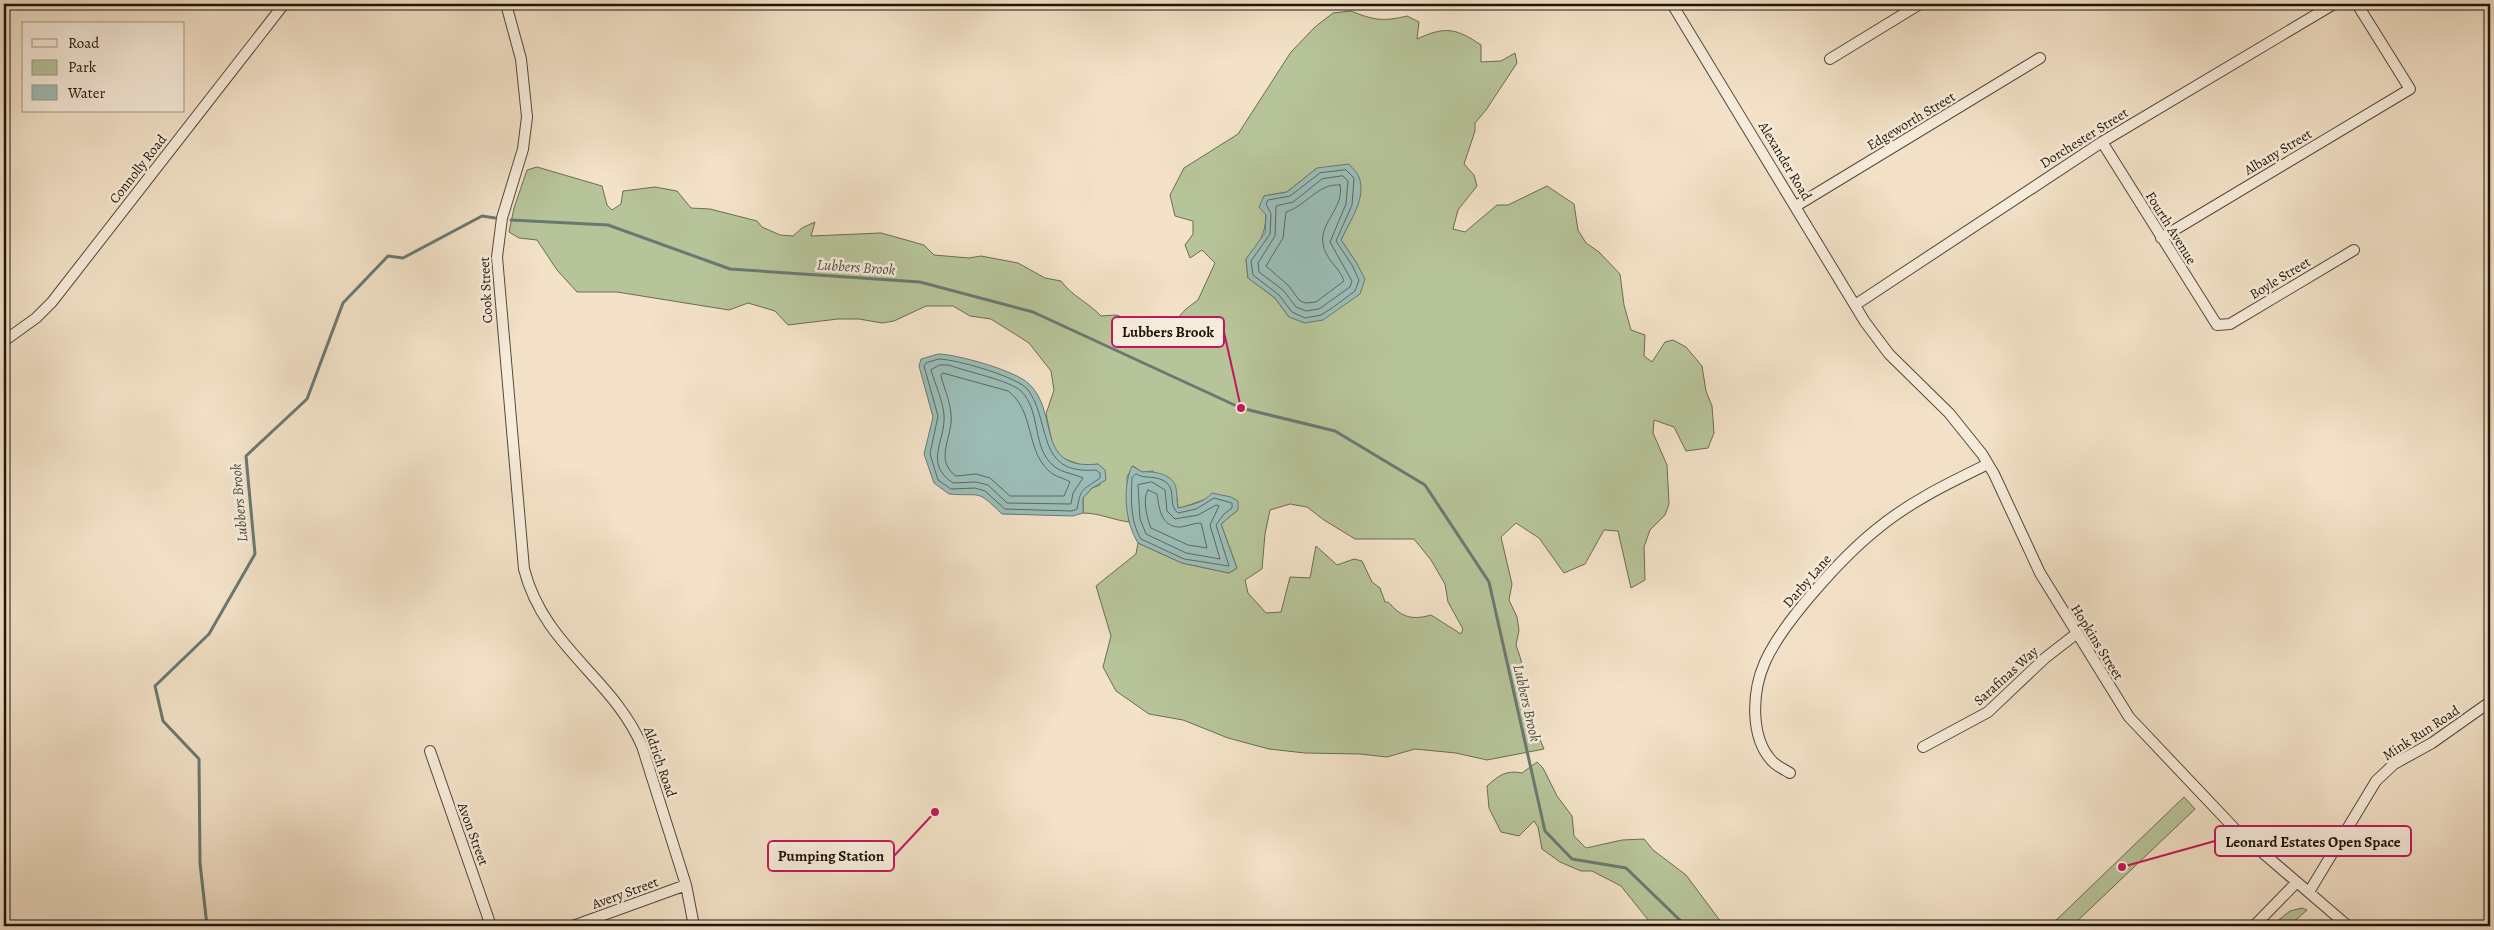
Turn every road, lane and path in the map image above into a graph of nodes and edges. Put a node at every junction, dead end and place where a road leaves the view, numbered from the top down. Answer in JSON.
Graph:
{"nodes":[{"id":1,"x":284,"y":4,"type":"edge"},
{"id":2,"x":506,"y":4,"type":"edge"},
{"id":3,"x":1672,"y":4,"type":"edge"},
{"id":4,"x":1920,"y":4,"type":"edge"},
{"id":5,"x":2334,"y":4,"type":"edge"},
{"id":6,"x":2357,"y":4,"type":"edge"},
{"id":7,"x":2040,"y":58,"type":"dead end"},
{"id":8,"x":1830,"y":59,"type":"dead end"},
{"id":9,"x":2102,"y":142,"type":"junction"},
{"id":10,"x":1796,"y":206,"type":"junction"},
{"id":11,"x":2161,"y":238,"type":"junction"},
{"id":12,"x":2354,"y":250,"type":"dead end"},
{"id":13,"x":1855,"y":305,"type":"junction"},
{"id":14,"x":2220,"y":326,"type":"joint"},
{"id":15,"x":1873,"y":333,"type":"joint"},
{"id":16,"x":4,"y":341,"type":"edge"},
{"id":17,"x":1988,"y":464,"type":"junction"},
{"id":18,"x":527,"y":579,"type":"joint"},
{"id":19,"x":2076,"y":634,"type":"junction"},
{"id":20,"x":2490,"y":702,"type":"edge"},
{"id":21,"x":1923,"y":746,"type":"dead end"},
{"id":22,"x":430,"y":751,"type":"dead end"},
{"id":23,"x":1790,"y":773,"type":"dead end"},
{"id":24,"x":2296,"y":883,"type":"junction"},
{"id":25,"x":686,"y":885,"type":"junction"},
{"id":26,"x":2309,"y":892,"type":"junction"},
{"id":27,"x":491,"y":926,"type":"edge"},
{"id":28,"x":573,"y":926,"type":"edge"},
{"id":29,"x":694,"y":926,"type":"edge"},
{"id":30,"x":2254,"y":926,"type":"edge"},
{"id":31,"x":2348,"y":926,"type":"edge"}],
"edges":[{"from":1,"to":16,"type":"street","name":"Connolly Road"},
{"from":2,"to":18,"type":"street","name":"Cook Street"},
{"from":3,"to":10,"type":"street","name":"Alexander Road"},
{"from":4,"to":8,"type":"street"},
{"from":5,"to":9,"type":"street","name":"Dorchester Street"},
{"from":6,"to":11,"type":"street","name":"Albany Street"},
{"from":7,"to":10,"type":"street","name":"Edgeworth Street"},
{"from":9,"to":11,"type":"street","name":"Fourth Avenue"},
{"from":9,"to":13,"type":"street","name":"Dorchester Street"},
{"from":10,"to":13,"type":"street","name":"Alexander Road"},
{"from":11,"to":14,"type":"street","name":"Fourth Avenue"},
{"from":12,"to":14,"type":"street","name":"Boyle Street"},
{"from":13,"to":15,"type":"street","name":"Alexander Road"},
{"from":15,"to":17,"type":"street","name":"Hopkins Street"},
{"from":17,"to":19,"type":"street","name":"Hopkins Street"},
{"from":17,"to":23,"type":"street","name":"Darby Lane"},
{"from":18,"to":25,"type":"street","name":"Aldrich Road"},
{"from":19,"to":21,"type":"street","name":"Sarafinas Way"},
{"from":19,"to":24,"type":"street","name":"Hopkins Street"},
{"from":20,"to":26,"type":"street","name":"Mink Run Road"},
{"from":22,"to":27,"type":"street","name":"Avon Street"},
{"from":24,"to":26,"type":"street","name":"Hopkins Street"},
{"from":24,"to":30,"type":"street"},
{"from":25,"to":28,"type":"street","name":"Avery Street"},
{"from":25,"to":29,"type":"street","name":"Aldrich Road"},
{"from":26,"to":31,"type":"street","name":"Hopkins Street"}]}
